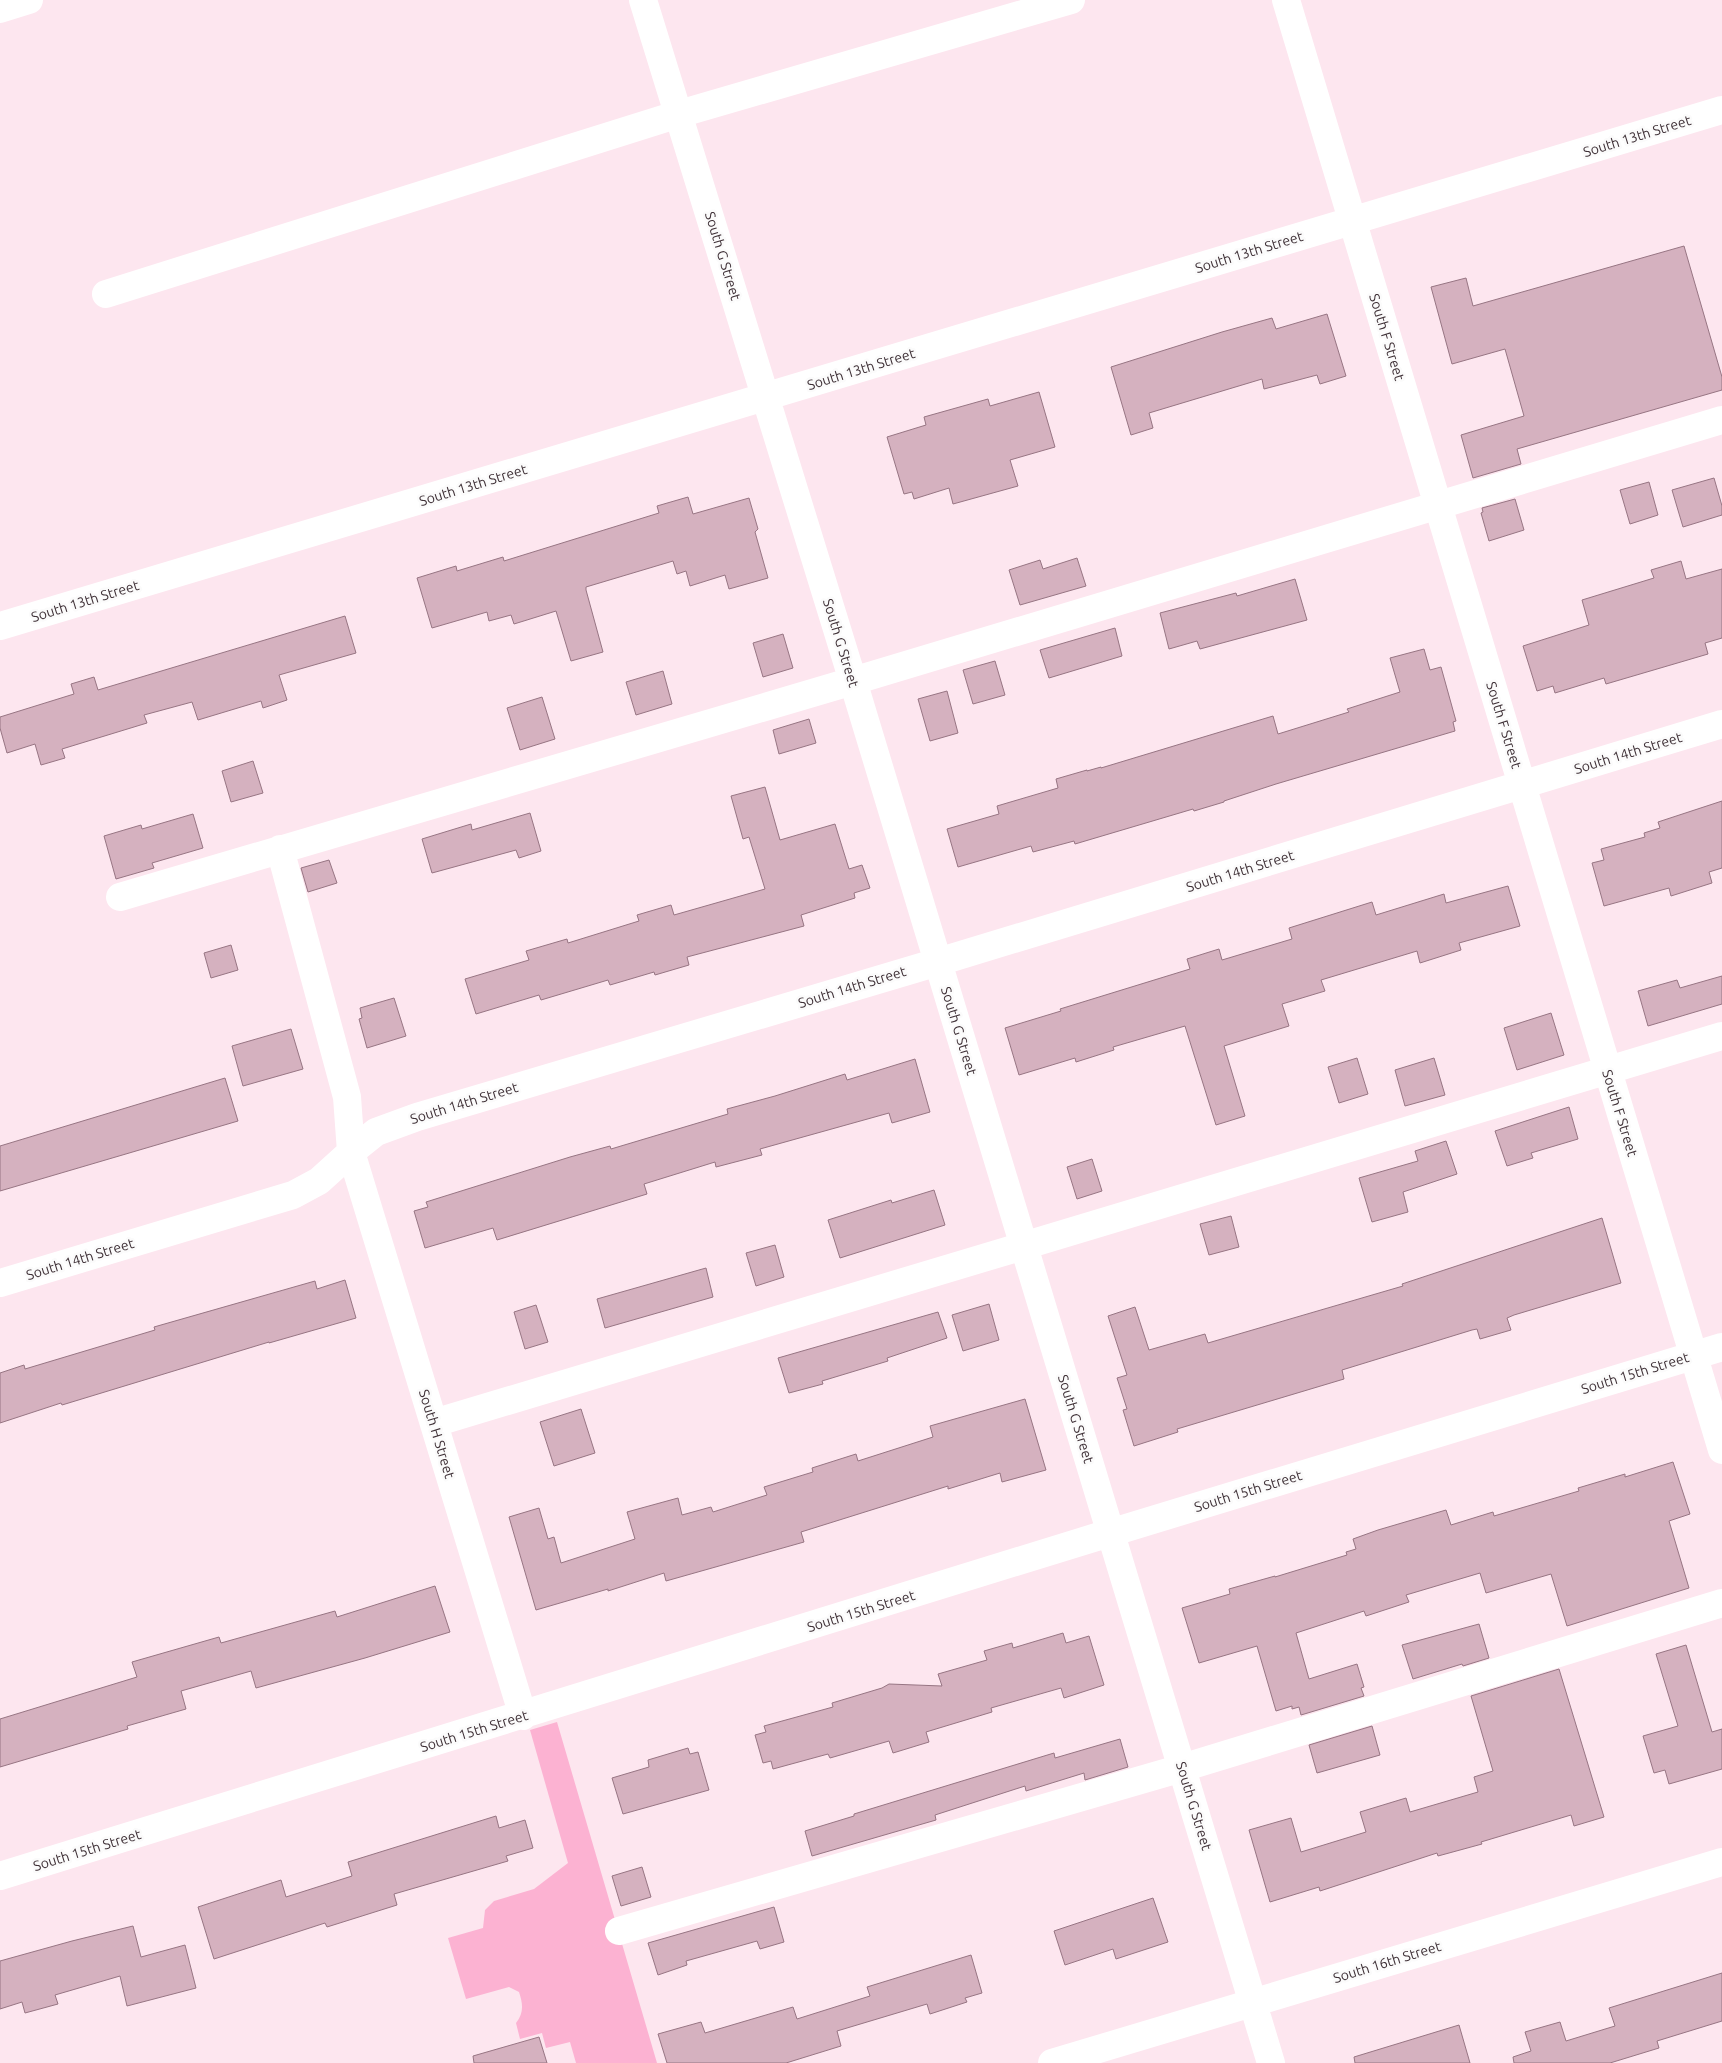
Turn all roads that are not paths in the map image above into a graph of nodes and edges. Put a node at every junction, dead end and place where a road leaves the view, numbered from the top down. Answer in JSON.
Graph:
{"nodes":[{"id":1,"x":643,"y":0,"type":"edge"},
{"id":2,"x":1071,"y":0,"type":"edge"},
{"id":3,"x":1286,"y":0,"type":"edge"},
{"id":4,"x":1722,"y":110,"type":"edge"},
{"id":5,"x":679,"y":114,"type":"junction"},
{"id":6,"x":1352,"y":221,"type":"junction"},
{"id":7,"x":106,"y":294,"type":"dead end"},
{"id":8,"x":766,"y":398,"type":"junction"},
{"id":9,"x":1722,"y":420,"type":"edge"},
{"id":10,"x":1437,"y":505,"type":"junction"},
{"id":11,"x":0,"y":626,"type":"edge"},
{"id":12,"x":853,"y":681,"type":"junction"},
{"id":13,"x":1722,"y":724,"type":"edge"},
{"id":14,"x":1522,"y":785,"type":"junction"},
{"id":15,"x":280,"y":849,"type":"junction"},
{"id":16,"x":120,"y":897,"type":"dead end"},
{"id":17,"x":938,"y":962,"type":"junction"},
{"id":18,"x":1722,"y":1036,"type":"edge"},
{"id":19,"x":1608,"y":1071,"type":"junction"},
{"id":20,"x":351,"y":1152,"type":"junction"},
{"id":21,"x":1024,"y":1245,"type":"junction"},
{"id":22,"x":0,"y":1283,"type":"edge"},
{"id":23,"x":1722,"y":1347,"type":"edge"},
{"id":24,"x":1693,"y":1356,"type":"junction"},
{"id":25,"x":434,"y":1423,"type":"junction"},
{"id":26,"x":1722,"y":1450,"type":"edge"},
{"id":27,"x":1111,"y":1533,"type":"junction"},
{"id":28,"x":1722,"y":1603,"type":"edge"},
{"id":29,"x":523,"y":1716,"type":"junction"},
{"id":30,"x":1182,"y":1768,"type":"junction"},
{"id":31,"x":1722,"y":1862,"type":"edge"},
{"id":32,"x":0,"y":1876,"type":"edge"},
{"id":33,"x":619,"y":1931,"type":"dead end"},
{"id":34,"x":1253,"y":2002,"type":"junction"},
{"id":35,"x":1052,"y":2063,"type":"edge"},
{"id":36,"x":1271,"y":2063,"type":"edge"}],
"edges":[{"from":1,"to":5,"type":"street","name":"South G Street"},
{"from":2,"to":5,"type":"street"},
{"from":3,"to":6,"type":"street","name":"South F Street"},
{"from":4,"to":6,"type":"street","name":"South 13th Street"},
{"from":5,"to":7,"type":"street"},
{"from":5,"to":8,"type":"street","name":"South G Street"},
{"from":6,"to":8,"type":"street","name":"South 13th Street"},
{"from":6,"to":10,"type":"street","name":"South F Street"},
{"from":8,"to":11,"type":"street","name":"South 13th Street"},
{"from":8,"to":12,"type":"street","name":"South G Street"},
{"from":9,"to":10,"type":"street"},
{"from":10,"to":12,"type":"street"},
{"from":10,"to":14,"type":"street","name":"South F Street"},
{"from":12,"to":15,"type":"street"},
{"from":12,"to":17,"type":"street","name":"South G Street"},
{"from":13,"to":14,"type":"street","name":"South 14th Street"},
{"from":14,"to":17,"type":"street","name":"South 14th Street"},
{"from":14,"to":19,"type":"street","name":"South F Street"},
{"from":15,"to":16,"type":"street"},
{"from":15,"to":20,"type":"street","name":"South H Street"},
{"from":17,"to":20,"type":"street","name":"South 14th Street"},
{"from":17,"to":21,"type":"street","name":"South G Street"},
{"from":18,"to":19,"type":"street"},
{"from":19,"to":21,"type":"street"},
{"from":19,"to":24,"type":"street","name":"South F Street"},
{"from":20,"to":22,"type":"street","name":"South 14th Street"},
{"from":20,"to":25,"type":"street","name":"South H Street"},
{"from":21,"to":25,"type":"street"},
{"from":21,"to":27,"type":"street","name":"South G Street"},
{"from":23,"to":24,"type":"street","name":"South 15th Street"},
{"from":24,"to":26,"type":"street","name":"South F Street"},
{"from":24,"to":27,"type":"street","name":"South 15th Street"},
{"from":25,"to":29,"type":"street","name":"South H Street"},
{"from":27,"to":29,"type":"street","name":"South 15th Street"},
{"from":27,"to":30,"type":"street","name":"South G Street"},
{"from":28,"to":30,"type":"street"},
{"from":29,"to":32,"type":"street","name":"South 15th Street"},
{"from":30,"to":33,"type":"street"},
{"from":30,"to":34,"type":"street","name":"South G Street"},
{"from":31,"to":34,"type":"street","name":"South 16th Street"},
{"from":34,"to":35,"type":"street","name":"South 16th Street"},
{"from":34,"to":36,"type":"street","name":"South G Street"}]}
